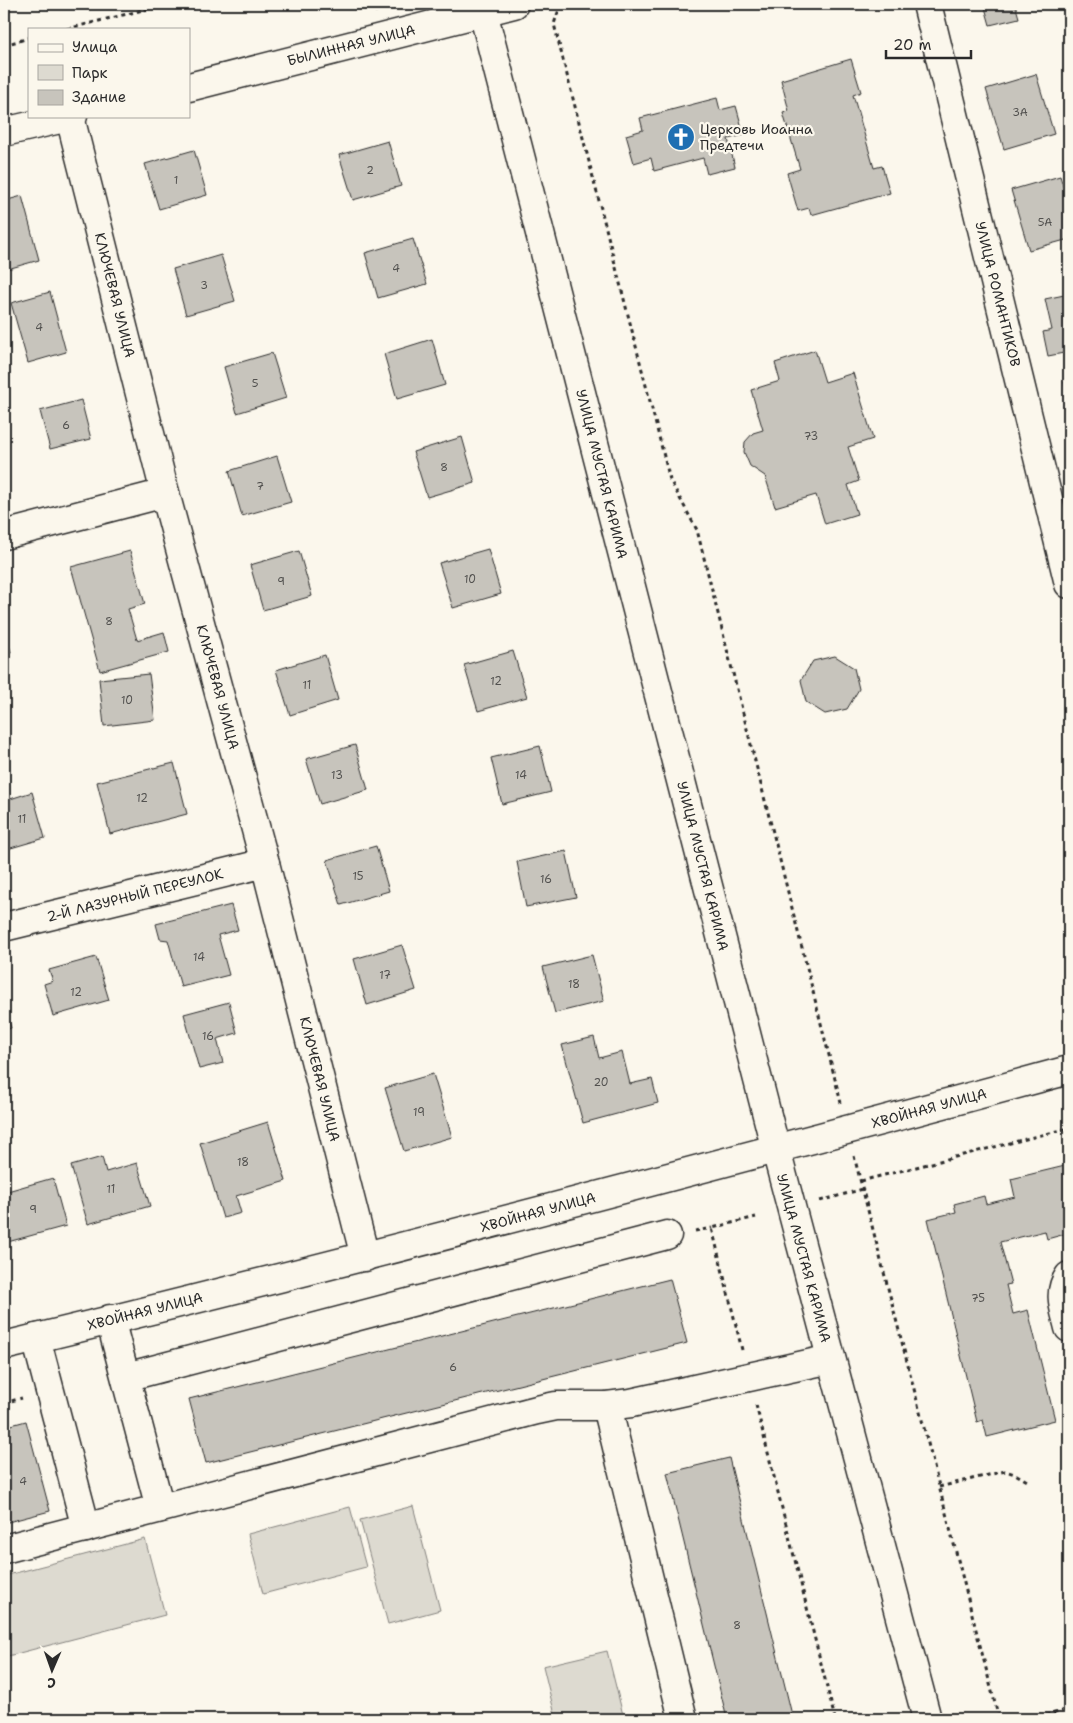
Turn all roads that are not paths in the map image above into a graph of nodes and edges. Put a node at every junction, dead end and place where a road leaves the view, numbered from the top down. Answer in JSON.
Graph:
{"nodes":[{"id":1,"x":514,"y":4,"type":"edge"},
{"id":2,"x":927,"y":4,"type":"edge"},
{"id":3,"x":482,"y":8,"type":"edge"},
{"id":4,"x":190,"y":86,"type":"edge"},
{"id":5,"x":67,"y":118,"type":"edge"},
{"id":6,"x":72,"y":118,"type":"edge"},
{"id":7,"x":4,"y":132,"type":"edge"},
{"id":8,"x":165,"y":492,"type":"junction"},
{"id":9,"x":4,"y":535,"type":"edge"},
{"id":10,"x":1069,"y":584,"type":"edge"},
{"id":11,"x":265,"y":863,"type":"junction"},
{"id":12,"x":4,"y":927,"type":"edge"},
{"id":13,"x":1069,"y":1070,"type":"edge"},
{"id":14,"x":776,"y":1150,"type":"junction"},
{"id":15,"x":667,"y":1235,"type":"dead end"},
{"id":16,"x":365,"y":1257,"type":"junction"},
{"id":17,"x":1069,"y":1276,"type":"edge"},
{"id":18,"x":110,"y":1319,"type":"junction"},
{"id":19,"x":1069,"y":1328,"type":"edge"},
{"id":20,"x":36,"y":1338,"type":"junction"},
{"id":21,"x":4,"y":1346,"type":"edge"},
{"id":22,"x":831,"y":1359,"type":"junction"},
{"id":23,"x":126,"y":1377,"type":"junction"},
{"id":24,"x":607,"y":1406,"type":"junction"},
{"id":25,"x":160,"y":1508,"type":"junction"},
{"id":26,"x":86,"y":1528,"type":"junction"},
{"id":27,"x":4,"y":1549,"type":"edge"},
{"id":28,"x":683,"y":1719,"type":"edge"},
{"id":29,"x":927,"y":1719,"type":"edge"}],
"edges":[{"from":1,"to":3,"type":"street","name":"БЫЛИННАЯ УЛИЦА"},
{"from":2,"to":10,"type":"street","name":"УЛИЦА РОМАНТИКОВ"},
{"from":3,"to":4,"type":"street","name":"БЫЛИННАЯ УЛИЦА"},
{"from":3,"to":14,"type":"street","name":"УЛИЦА МУСТАЯ КАРИМА"},
{"from":5,"to":7,"type":"street"},
{"from":6,"to":8,"type":"street","name":"КЛЮЧЕВАЯ УЛИЦА"},
{"from":8,"to":9,"type":"street"},
{"from":8,"to":11,"type":"street","name":"КЛЮЧЕВАЯ УЛИЦА"},
{"from":11,"to":12,"type":"street","name":"2-Й ЛАЗУРНЫЙ ПЕРЕУЛОК"},
{"from":11,"to":16,"type":"street","name":"КЛЮЧЕВАЯ УЛИЦА"},
{"from":13,"to":14,"type":"street","name":"ХВОЙНАЯ УЛИЦА"},
{"from":14,"to":16,"type":"street","name":"ХВОЙНАЯ УЛИЦА"},
{"from":14,"to":22,"type":"street","name":"УЛИЦА МУСТАЯ КАРИМА"},
{"from":15,"to":23,"type":"street"},
{"from":16,"to":18,"type":"street","name":"ХВОЙНАЯ УЛИЦА"},
{"from":17,"to":19,"type":"street"},
{"from":18,"to":20,"type":"street","name":"ХВОЙНАЯ УЛИЦА"},
{"from":18,"to":23,"type":"street"},
{"from":20,"to":21,"type":"street","name":"ХВОЙНАЯ УЛИЦА"},
{"from":20,"to":26,"type":"street"},
{"from":22,"to":24,"type":"street"},
{"from":22,"to":29,"type":"street","name":"УЛИЦА МУСТАЯ КАРИМА"},
{"from":23,"to":25,"type":"street"},
{"from":24,"to":25,"type":"street"},
{"from":24,"to":28,"type":"street"},
{"from":25,"to":26,"type":"street"},
{"from":26,"to":27,"type":"street"}]}
